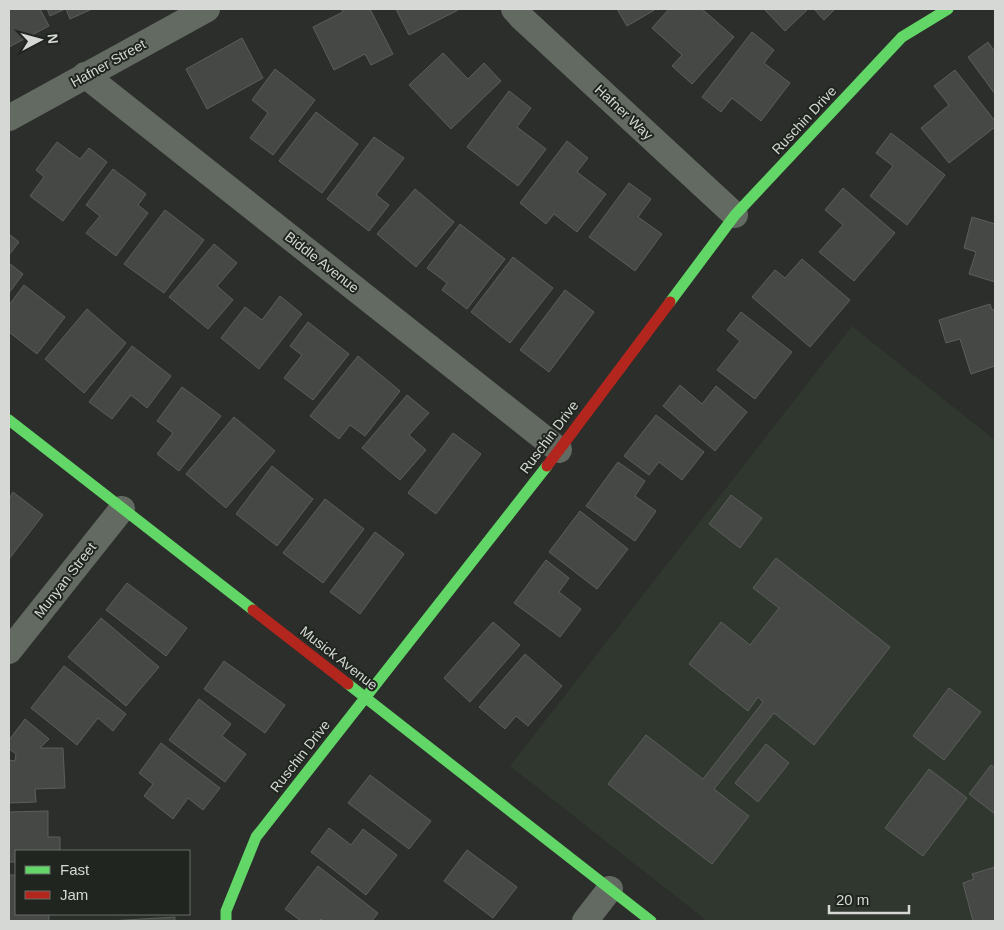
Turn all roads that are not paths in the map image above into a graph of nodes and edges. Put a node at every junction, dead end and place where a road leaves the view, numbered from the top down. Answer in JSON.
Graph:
{"nodes":[{"id":1,"x":208,"y":9,"type":"edge"},
{"id":2,"x":514,"y":9,"type":"edge"},
{"id":3,"x":948,"y":9,"type":"edge"},
{"id":4,"x":85,"y":75,"type":"junction"},
{"id":5,"x":9,"y":118,"type":"edge"},
{"id":6,"x":735,"y":215,"type":"junction"},
{"id":7,"x":9,"y":420,"type":"edge"},
{"id":8,"x":559,"y":450,"type":"junction"},
{"id":9,"x":122,"y":509,"type":"junction"},
{"id":10,"x":9,"y":651,"type":"edge"},
{"id":11,"x":365,"y":697,"type":"junction"},
{"id":12,"x":610,"y":889,"type":"junction"},
{"id":13,"x":226,"y":921,"type":"edge"},
{"id":14,"x":585,"y":921,"type":"edge"},
{"id":15,"x":651,"y":921,"type":"edge"}],
"edges":[{"from":1,"to":4,"type":"street","name":"Hafner Street"},
{"from":2,"to":6,"type":"street","name":"Hafner Way"},
{"from":3,"to":6,"type":"street","name":"Ruschin Drive"},
{"from":4,"to":5,"type":"street","name":"Hafner Street"},
{"from":4,"to":8,"type":"street","name":"Biddle Avenue"},
{"from":6,"to":8,"type":"street","name":"Ruschin Drive"},
{"from":7,"to":9,"type":"street","name":"Musick Avenue"},
{"from":8,"to":11,"type":"street","name":"Ruschin Drive"},
{"from":9,"to":10,"type":"street","name":"Munyan Street"},
{"from":9,"to":11,"type":"street","name":"Musick Avenue"},
{"from":11,"to":12,"type":"street","name":"Musick Avenue"},
{"from":11,"to":13,"type":"street","name":"Ruschin Drive"},
{"from":12,"to":14,"type":"street"},
{"from":12,"to":15,"type":"street","name":"Musick Avenue"}]}
